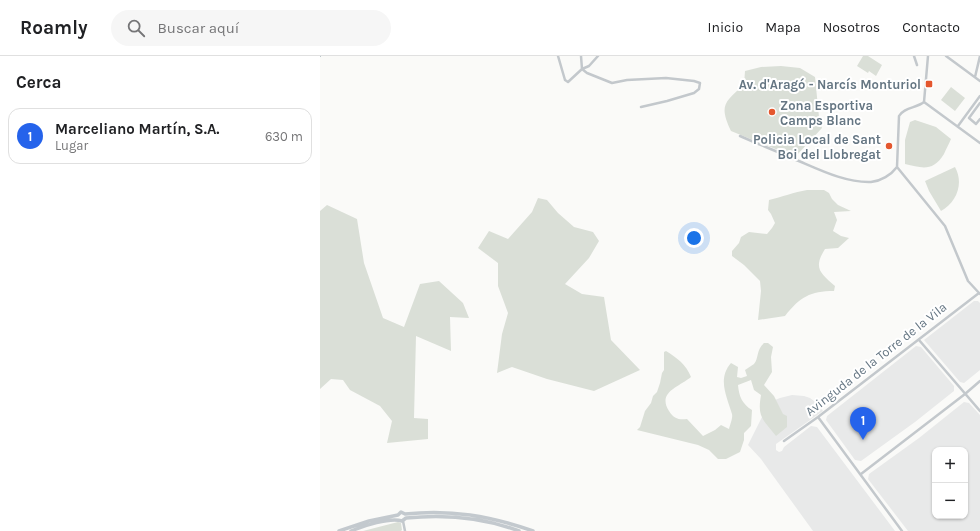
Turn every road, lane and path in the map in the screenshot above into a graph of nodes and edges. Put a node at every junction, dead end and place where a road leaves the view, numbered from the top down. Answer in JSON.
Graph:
{"nodes":[{"id":1,"x":558,"y":56,"type":"edge"},
{"id":2,"x":581,"y":56,"type":"edge"},
{"id":3,"x":598,"y":56,"type":"edge"},
{"id":4,"x":914,"y":56,"type":"edge"},
{"id":5,"x":928,"y":56,"type":"edge"},
{"id":6,"x":946,"y":56,"type":"edge"},
{"id":7,"x":980,"y":56,"type":"edge"},
{"id":8,"x":917,"y":65,"type":"dead end"},
{"id":9,"x":582,"y":69,"type":"junction"},
{"id":10,"x":975,"y":77,"type":"junction"},
{"id":11,"x":980,"y":81,"type":"edge"},
{"id":12,"x":979,"y":100,"type":"edge"},
{"id":13,"x":924,"y":102,"type":"junction"},
{"id":14,"x":641,"y":107,"type":"dead end"},
{"id":15,"x":980,"y":119,"type":"edge"},
{"id":16,"x":958,"y":126,"type":"junction"},
{"id":17,"x":740,"y":136,"type":"dead end"},
{"id":18,"x":980,"y":143,"type":"edge"},
{"id":19,"x":897,"y":167,"type":"junction"},
{"id":20,"x":979,"y":293,"type":"edge"},
{"id":21,"x":919,"y":340,"type":"junction"},
{"id":22,"x":980,"y":381,"type":"edge"},
{"id":23,"x":965,"y":394,"type":"junction"},
{"id":24,"x":980,"y":411,"type":"edge"},
{"id":25,"x":818,"y":417,"type":"junction"},
{"id":26,"x":784,"y":441,"type":"dead end"},
{"id":27,"x":860,"y":474,"type":"junction"},
{"id":28,"x":402,"y":518,"type":"junction"},
{"id":29,"x":339,"y":531,"type":"edge"},
{"id":30,"x":351,"y":531,"type":"edge"},
{"id":31,"x":405,"y":531,"type":"edge"},
{"id":32,"x":519,"y":531,"type":"edge"},
{"id":33,"x":533,"y":531,"type":"edge"},
{"id":34,"x":902,"y":531,"type":"edge"}],
"edges":[{"from":1,"to":9,"type":"street"},
{"from":2,"to":9,"type":"street"},
{"from":3,"to":9,"type":"street"},
{"from":4,"to":8,"type":"street"},
{"from":5,"to":13,"type":"street"},
{"from":6,"to":10,"type":"street"},
{"from":7,"to":10,"type":"street"},
{"from":9,"to":14,"type":"street"},
{"from":10,"to":11,"type":"street"},
{"from":12,"to":15,"type":"street"},
{"from":12,"to":16,"type":"street"},
{"from":13,"to":16,"type":"street"},
{"from":13,"to":19,"type":"street"},
{"from":16,"to":18,"type":"street"},
{"from":17,"to":19,"type":"street"},
{"from":19,"to":20,"type":"street"},
{"from":20,"to":21,"type":"street","name":"Avinguda de la Torre de la Vila"},
{"from":21,"to":23,"type":"street"},
{"from":21,"to":25,"type":"street","name":"Avinguda de la Torre de la Vila"},
{"from":22,"to":23,"type":"street"},
{"from":23,"to":24,"type":"street"},
{"from":23,"to":27,"type":"street"},
{"from":25,"to":26,"type":"street","name":"Avinguda de la Torre de la Vila"},
{"from":25,"to":27,"type":"street"},
{"from":27,"to":34,"type":"street"},
{"from":28,"to":29,"type":"street"},
{"from":28,"to":30,"type":"street"},
{"from":28,"to":31,"type":"street"},
{"from":28,"to":32,"type":"street"},
{"from":28,"to":33,"type":"street"}]}
